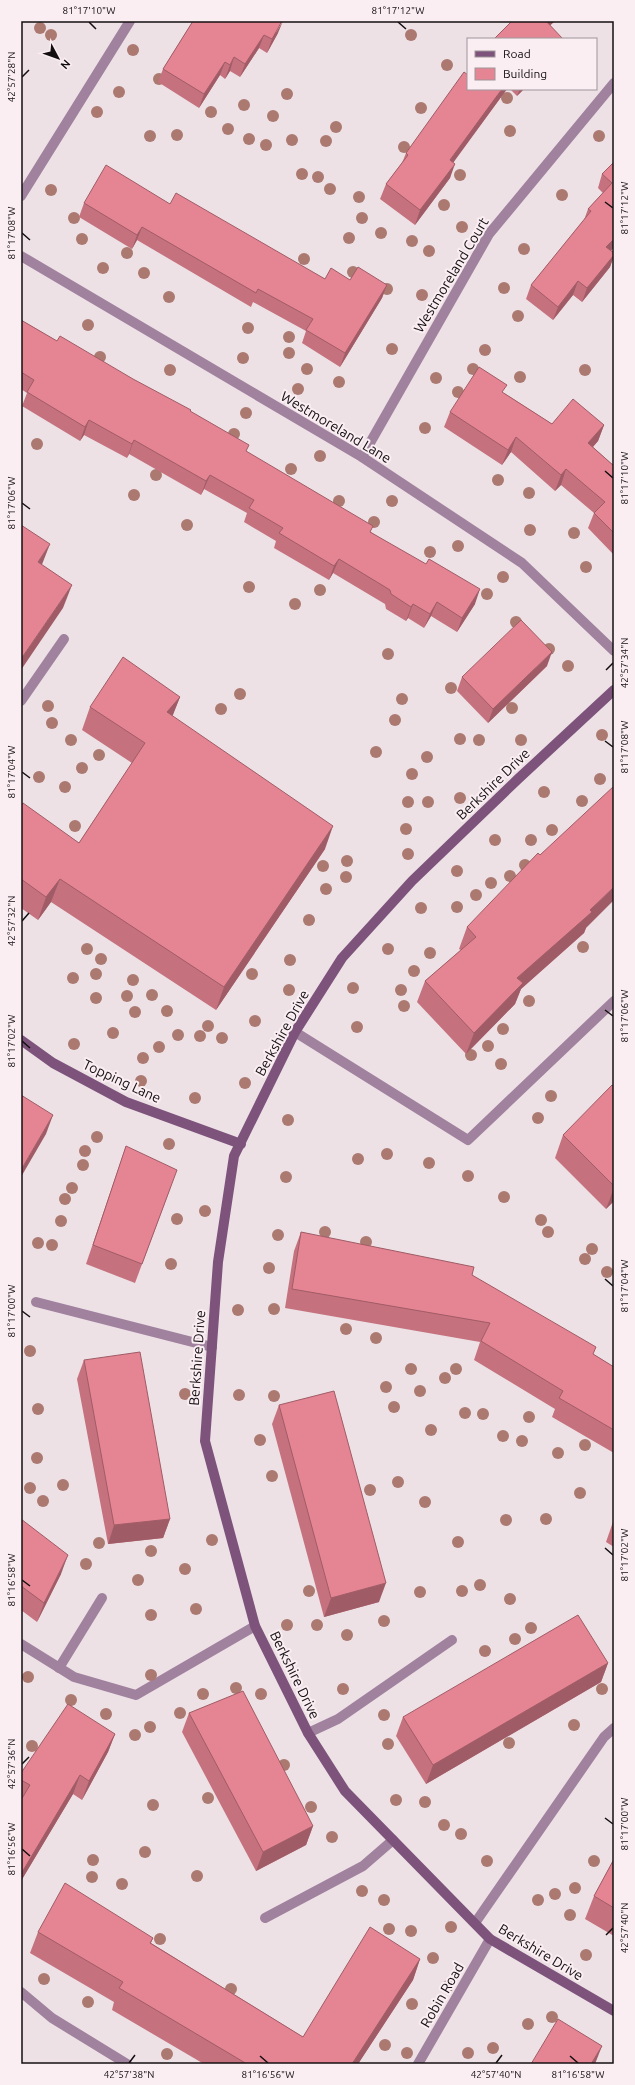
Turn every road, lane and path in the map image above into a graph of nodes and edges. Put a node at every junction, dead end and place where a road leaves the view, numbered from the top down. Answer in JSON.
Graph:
{"nodes":[{"id":1,"x":130,"y":21,"type":"edge"},
{"id":2,"x":614,"y":83,"type":"edge"},
{"id":3,"x":21,"y":196,"type":"edge"},
{"id":4,"x":21,"y":256,"type":"edge"},
{"id":5,"x":362,"y":457,"type":"junction"},
{"id":6,"x":64,"y":639,"type":"dead end"},
{"id":7,"x":614,"y":651,"type":"edge"},
{"id":8,"x":614,"y":690,"type":"edge"},
{"id":9,"x":21,"y":701,"type":"edge"},
{"id":10,"x":614,"y":1001,"type":"edge"},
{"id":11,"x":295,"y":1032,"type":"junction"},
{"id":12,"x":21,"y":1040,"type":"edge"},
{"id":13,"x":240,"y":1144,"type":"junction"},
{"id":14,"x":36,"y":1302,"type":"dead end"},
{"id":15,"x":212,"y":1347,"type":"junction"},
{"id":16,"x":102,"y":1598,"type":"dead end"},
{"id":17,"x":255,"y":1626,"type":"junction"},
{"id":18,"x":452,"y":1640,"type":"dead end"},
{"id":19,"x":21,"y":1644,"type":"edge"},
{"id":20,"x":59,"y":1668,"type":"junction"},
{"id":21,"x":614,"y":1728,"type":"edge"},
{"id":22,"x":308,"y":1733,"type":"junction"},
{"id":23,"x":393,"y":1840,"type":"junction"},
{"id":24,"x":265,"y":1918,"type":"dead end"},
{"id":25,"x":475,"y":1924,"type":"junction"},
{"id":26,"x":490,"y":1939,"type":"junction"},
{"id":27,"x":21,"y":1992,"type":"edge"},
{"id":28,"x":614,"y":2010,"type":"edge"},
{"id":29,"x":127,"y":2064,"type":"edge"},
{"id":30,"x":418,"y":2064,"type":"edge"}],
"edges":[{"from":1,"to":3,"type":"street"},
{"from":2,"to":5,"type":"street","name":"Westmoreland Court"},
{"from":4,"to":5,"type":"street","name":"Westmoreland Lane"},
{"from":5,"to":7,"type":"street","name":"Westmoreland Lane"},
{"from":6,"to":9,"type":"street"},
{"from":8,"to":11,"type":"street","name":"Berkshire Drive"},
{"from":10,"to":11,"type":"street"},
{"from":11,"to":13,"type":"street","name":"Berkshire Drive"},
{"from":12,"to":13,"type":"street","name":"Topping Lane"},
{"from":13,"to":15,"type":"street","name":"Berkshire Drive"},
{"from":14,"to":15,"type":"street"},
{"from":15,"to":17,"type":"street","name":"Berkshire Drive"},
{"from":16,"to":20,"type":"street"},
{"from":17,"to":20,"type":"street"},
{"from":17,"to":22,"type":"street","name":"Berkshire Drive"},
{"from":18,"to":22,"type":"street"},
{"from":19,"to":20,"type":"street"},
{"from":21,"to":25,"type":"street"},
{"from":22,"to":23,"type":"street","name":"Berkshire Drive"},
{"from":23,"to":24,"type":"street"},
{"from":23,"to":25,"type":"street","name":"Berkshire Drive"},
{"from":25,"to":26,"type":"street","name":"Berkshire Drive"},
{"from":26,"to":28,"type":"street","name":"Berkshire Drive"},
{"from":26,"to":30,"type":"street","name":"Robin Road"},
{"from":27,"to":29,"type":"street"}]}
